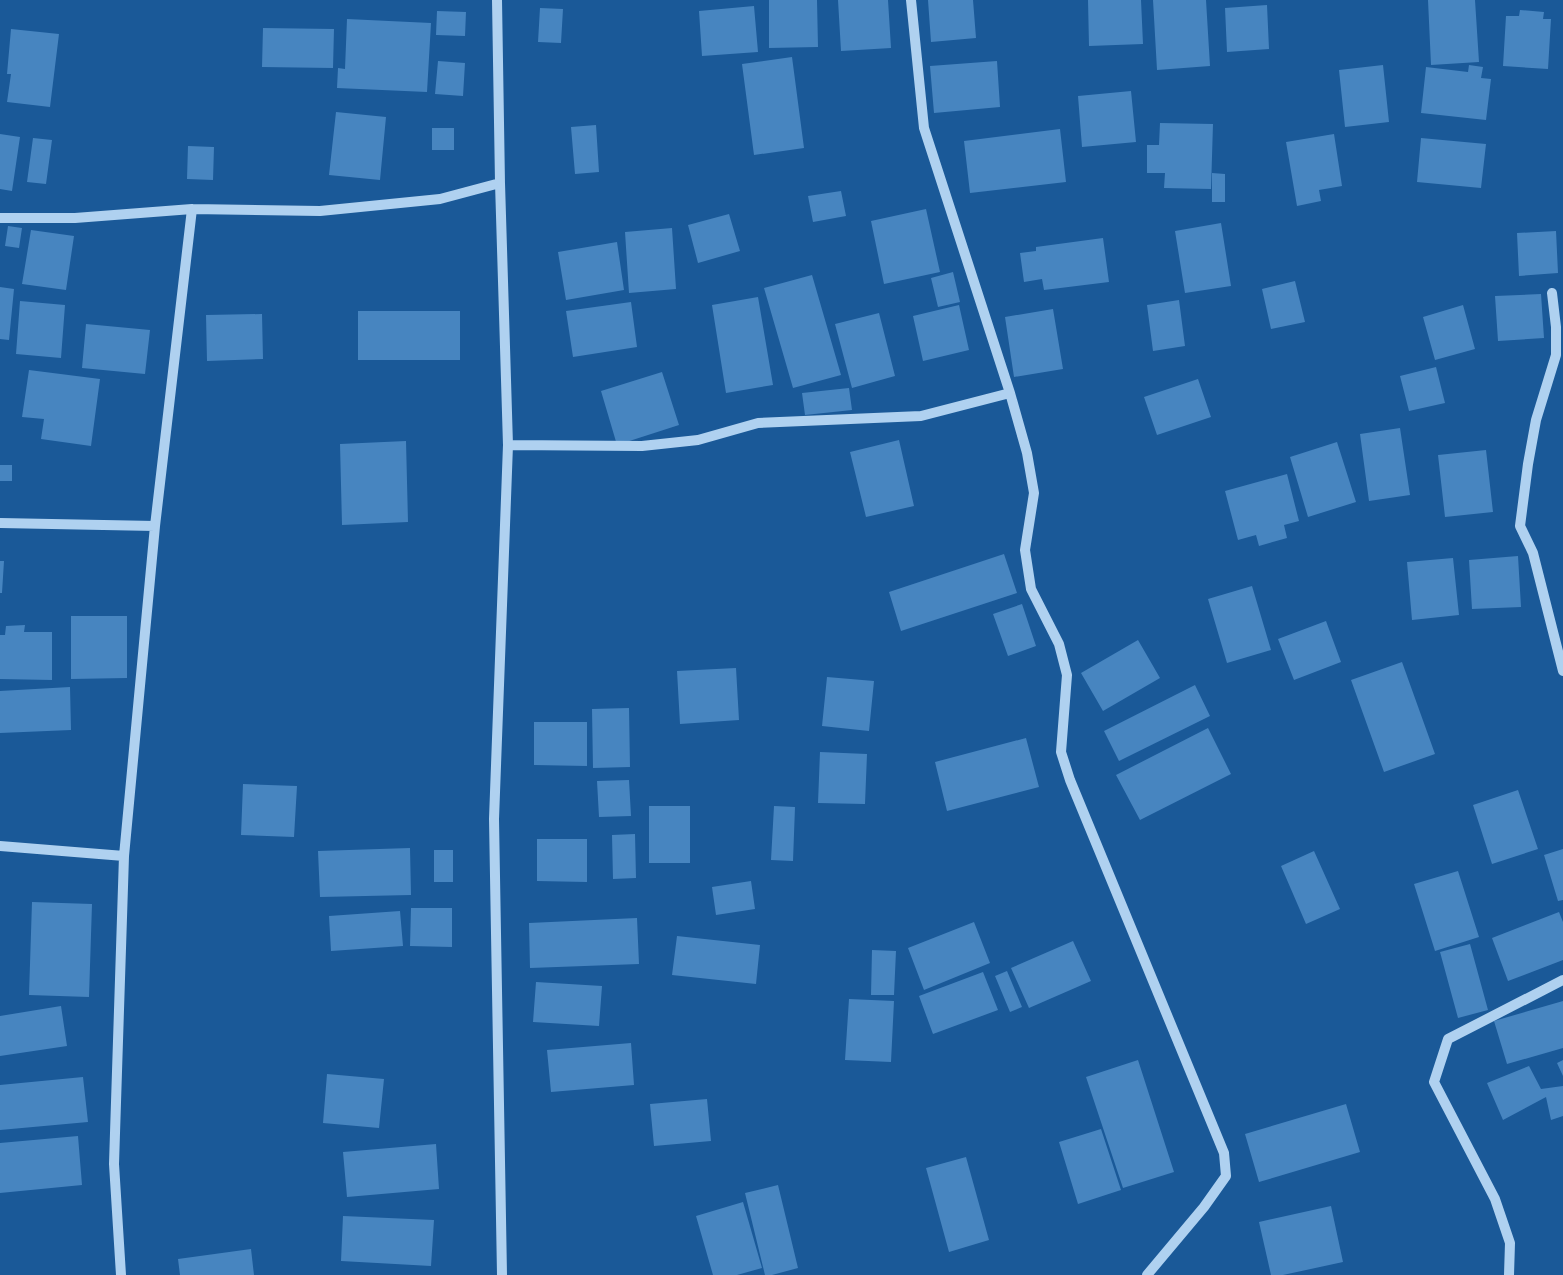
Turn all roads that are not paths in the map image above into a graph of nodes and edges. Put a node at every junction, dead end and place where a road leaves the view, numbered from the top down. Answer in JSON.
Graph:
{"nodes":[{"id":1,"x":496,"y":0,"type":"edge"},
{"id":2,"x":911,"y":0,"type":"edge"},
{"id":3,"x":500,"y":183,"type":"junction"},
{"id":4,"x":192,"y":209,"type":"junction"},
{"id":5,"x":0,"y":218,"type":"edge"},
{"id":6,"x":1552,"y":293,"type":"dead end"},
{"id":7,"x":1010,"y":393,"type":"junction"},
{"id":8,"x":508,"y":446,"type":"junction"},
{"id":9,"x":0,"y":523,"type":"edge"},
{"id":10,"x":155,"y":526,"type":"junction"},
{"id":11,"x":1563,"y":671,"type":"edge"},
{"id":12,"x":0,"y":846,"type":"edge"},
{"id":13,"x":124,"y":856,"type":"junction"},
{"id":14,"x":1563,"y":980,"type":"edge"},
{"id":15,"x":121,"y":1275,"type":"edge"},
{"id":16,"x":502,"y":1275,"type":"edge"},
{"id":17,"x":1147,"y":1275,"type":"edge"},
{"id":18,"x":1509,"y":1275,"type":"edge"}],
"edges":[{"from":1,"to":3,"type":"street"},
{"from":2,"to":7,"type":"street"},
{"from":3,"to":4,"type":"street"},
{"from":3,"to":8,"type":"street"},
{"from":4,"to":5,"type":"street"},
{"from":4,"to":10,"type":"street"},
{"from":6,"to":11,"type":"street"},
{"from":7,"to":8,"type":"street"},
{"from":7,"to":17,"type":"street"},
{"from":8,"to":16,"type":"street"},
{"from":9,"to":10,"type":"street"},
{"from":10,"to":13,"type":"street"},
{"from":12,"to":13,"type":"street"},
{"from":13,"to":15,"type":"street"},
{"from":14,"to":18,"type":"street"}]}
